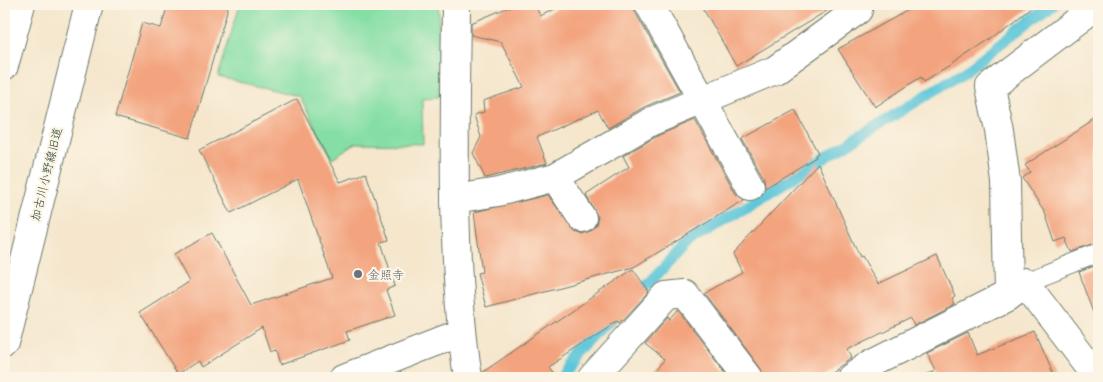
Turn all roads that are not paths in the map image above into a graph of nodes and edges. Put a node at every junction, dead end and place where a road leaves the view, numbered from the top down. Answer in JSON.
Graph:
{"nodes":[{"id":1,"x":21,"y":4,"type":"edge"},
{"id":2,"x":89,"y":4,"type":"edge"},
{"id":3,"x":456,"y":4,"type":"edge"},
{"id":4,"x":649,"y":4,"type":"edge"},
{"id":5,"x":854,"y":4,"type":"edge"},
{"id":6,"x":1099,"y":4,"type":"edge"},
{"id":7,"x":4,"y":66,"type":"edge"},
{"id":8,"x":701,"y":100,"type":"junction"},
{"id":9,"x":555,"y":177,"type":"junction"},
{"id":10,"x":750,"y":186,"type":"dead end"},
{"id":11,"x":455,"y":199,"type":"junction"},
{"id":12,"x":582,"y":218,"type":"dead end"},
{"id":13,"x":1099,"y":253,"type":"edge"},
{"id":14,"x":1016,"y":288,"type":"junction"},
{"id":15,"x":462,"y":332,"type":"junction"},
{"id":16,"x":4,"y":344,"type":"edge"},
{"id":17,"x":344,"y":378,"type":"edge"},
{"id":18,"x":468,"y":378,"type":"edge"},
{"id":19,"x":592,"y":378,"type":"edge"},
{"id":20,"x":749,"y":378,"type":"edge"},
{"id":21,"x":850,"y":378,"type":"edge"},
{"id":22,"x":1098,"y":378,"type":"edge"}],
"edges":[{"from":1,"to":7,"type":"street"},
{"from":2,"to":16,"type":"street","name":"加古川小野線旧道"},
{"from":3,"to":11,"type":"street"},
{"from":4,"to":8,"type":"street"},
{"from":5,"to":8,"type":"street"},
{"from":6,"to":14,"type":"street"},
{"from":8,"to":9,"type":"street"},
{"from":8,"to":10,"type":"street"},
{"from":9,"to":11,"type":"street"},
{"from":9,"to":12,"type":"street"},
{"from":11,"to":15,"type":"street"},
{"from":13,"to":14,"type":"lane"},
{"from":14,"to":21,"type":"street"},
{"from":14,"to":22,"type":"street"},
{"from":15,"to":17,"type":"street"},
{"from":15,"to":18,"type":"street"},
{"from":19,"to":20,"type":"street"}]}
